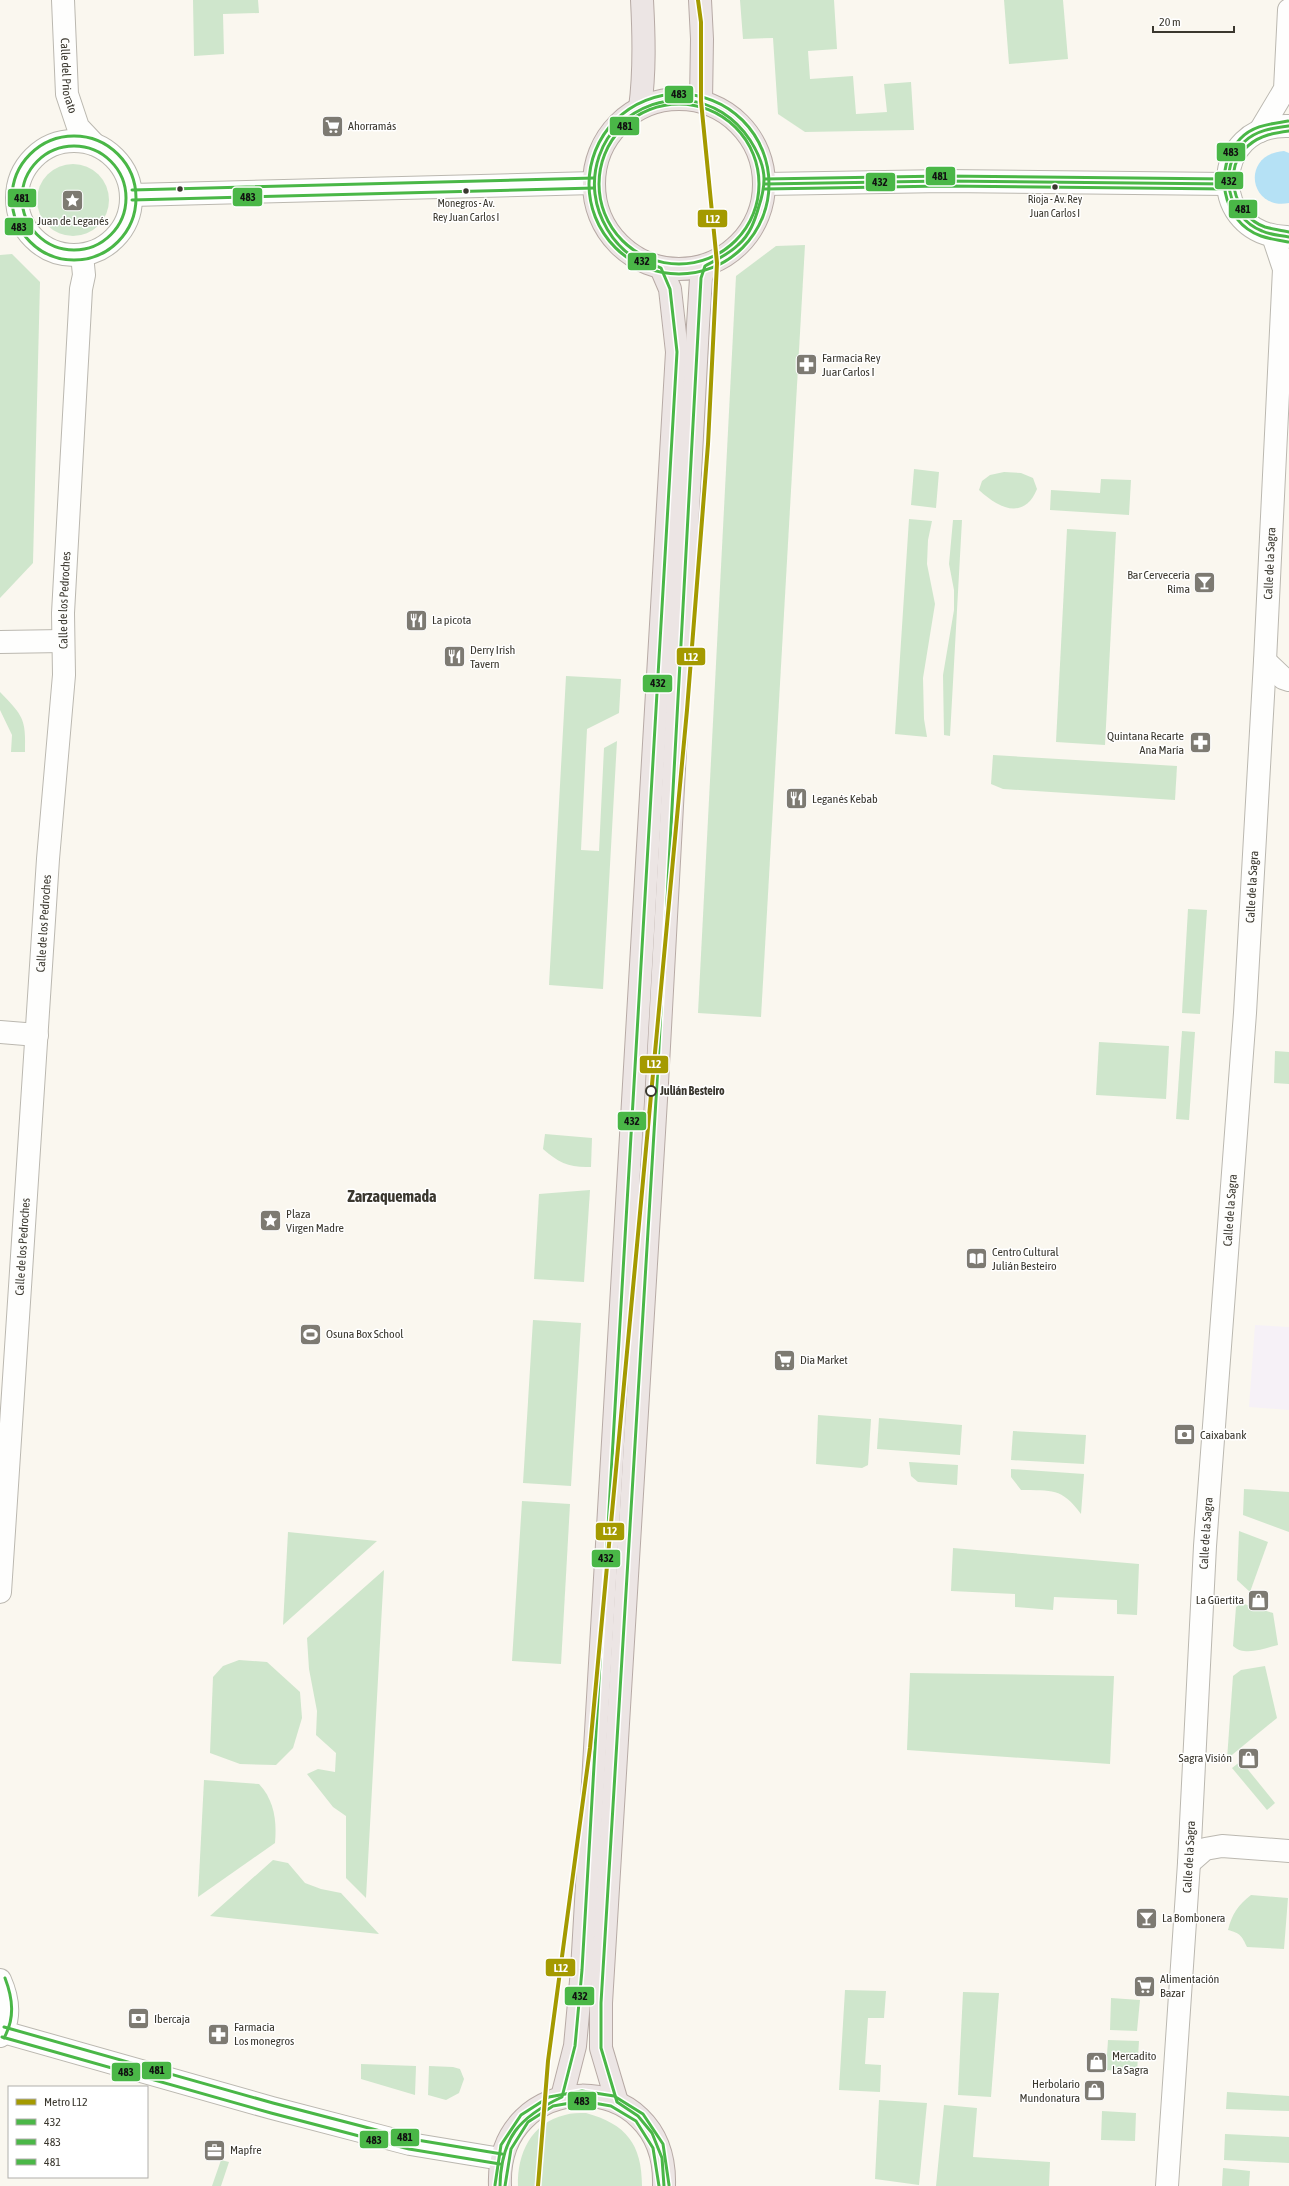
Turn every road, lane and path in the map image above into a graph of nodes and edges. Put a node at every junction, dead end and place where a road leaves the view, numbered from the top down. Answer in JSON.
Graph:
{"nodes":[{"id":1,"x":63,"y":0,"type":"edge"},
{"id":2,"x":642,"y":0,"type":"edge"},
{"id":3,"x":700,"y":0,"type":"edge"},
{"id":4,"x":1289,"y":10,"type":"edge"},
{"id":5,"x":701,"y":101,"type":"junction"},
{"id":6,"x":640,"y":108,"type":"junction"},
{"id":7,"x":1289,"y":126,"type":"edge"},
{"id":8,"x":1260,"y":131,"type":"junction"},
{"id":9,"x":94,"y":144,"type":"junction"},
{"id":10,"x":594,"y":183,"type":"junction"},
{"id":11,"x":765,"y":184,"type":"junction"},
{"id":12,"x":1228,"y":184,"type":"junction"},
{"id":13,"x":132,"y":195,"type":"junction"},
{"id":14,"x":8,"y":201,"type":"edge"},
{"id":15,"x":1281,"y":236,"type":"edge"},
{"id":16,"x":82,"y":255,"type":"junction"},
{"id":17,"x":705,"y":266,"type":"junction"},
{"id":18,"x":661,"y":268,"type":"junction"},
{"id":19,"x":63,"y":641,"type":"junction"},
{"id":20,"x":0,"y":642,"type":"edge"},
{"id":21,"x":1265,"y":661,"type":"junction"},
{"id":22,"x":1289,"y":680,"type":"edge"},
{"id":23,"x":0,"y":1032,"type":"edge"},
{"id":24,"x":37,"y":1035,"type":"junction"},
{"id":25,"x":0,"y":1592,"type":"edge"},
{"id":26,"x":1289,"y":1851,"type":"edge"},
{"id":27,"x":1189,"y":1863,"type":"junction"},
{"id":28,"x":0,"y":1980,"type":"edge"},
{"id":29,"x":1,"y":2034,"type":"edge"},
{"id":30,"x":562,"y":2097,"type":"junction"},
{"id":31,"x":617,"y":2102,"type":"junction"},
{"id":32,"x":501,"y":2159,"type":"junction"},
{"id":33,"x":500,"y":2186,"type":"edge"},
{"id":34,"x":664,"y":2186,"type":"edge"},
{"id":35,"x":1167,"y":2186,"type":"edge"}],
"edges":[{"from":1,"to":9,"type":"street","name":"Calle del Priorato"},
{"from":2,"to":6,"type":"main road"},
{"from":3,"to":5,"type":"main road"},
{"from":4,"to":8,"type":"street"},
{"from":5,"to":6,"type":"main road"},
{"from":5,"to":11,"type":"main road"},
{"from":6,"to":10,"type":"main road"},
{"from":7,"to":8,"type":"street"},
{"from":8,"to":12,"type":"street"},
{"from":9,"to":13,"type":"street"},
{"from":9,"to":14,"type":"street"},
{"from":10,"to":13,"type":"street"},
{"from":10,"to":18,"type":"main road"},
{"from":11,"to":12,"type":"street"},
{"from":11,"to":17,"type":"main road"},
{"from":12,"to":15,"type":"street"},
{"from":13,"to":16,"type":"street"},
{"from":14,"to":16,"type":"street"},
{"from":15,"to":21,"type":"street","name":"Calle de la Sagra"},
{"from":16,"to":19,"type":"street","name":"Calle de los Pedroches"},
{"from":17,"to":18,"type":"main road"},
{"from":17,"to":31,"type":"main road"},
{"from":18,"to":30,"type":"main road"},
{"from":19,"to":20,"type":"street"},
{"from":19,"to":24,"type":"street","name":"Calle de los Pedroches"},
{"from":21,"to":22,"type":"street"},
{"from":21,"to":27,"type":"street","name":"Calle de la Sagra"},
{"from":23,"to":24,"type":"street"},
{"from":24,"to":25,"type":"street","name":"Calle de los Pedroches"},
{"from":26,"to":27,"type":"street"},
{"from":27,"to":35,"type":"street","name":"Calle de la Sagra"},
{"from":28,"to":29,"type":"street"},
{"from":29,"to":32,"type":"street"},
{"from":30,"to":31,"type":"main road"},
{"from":30,"to":32,"type":"main road"},
{"from":31,"to":34,"type":"main road"},
{"from":32,"to":33,"type":"main road"}]}
